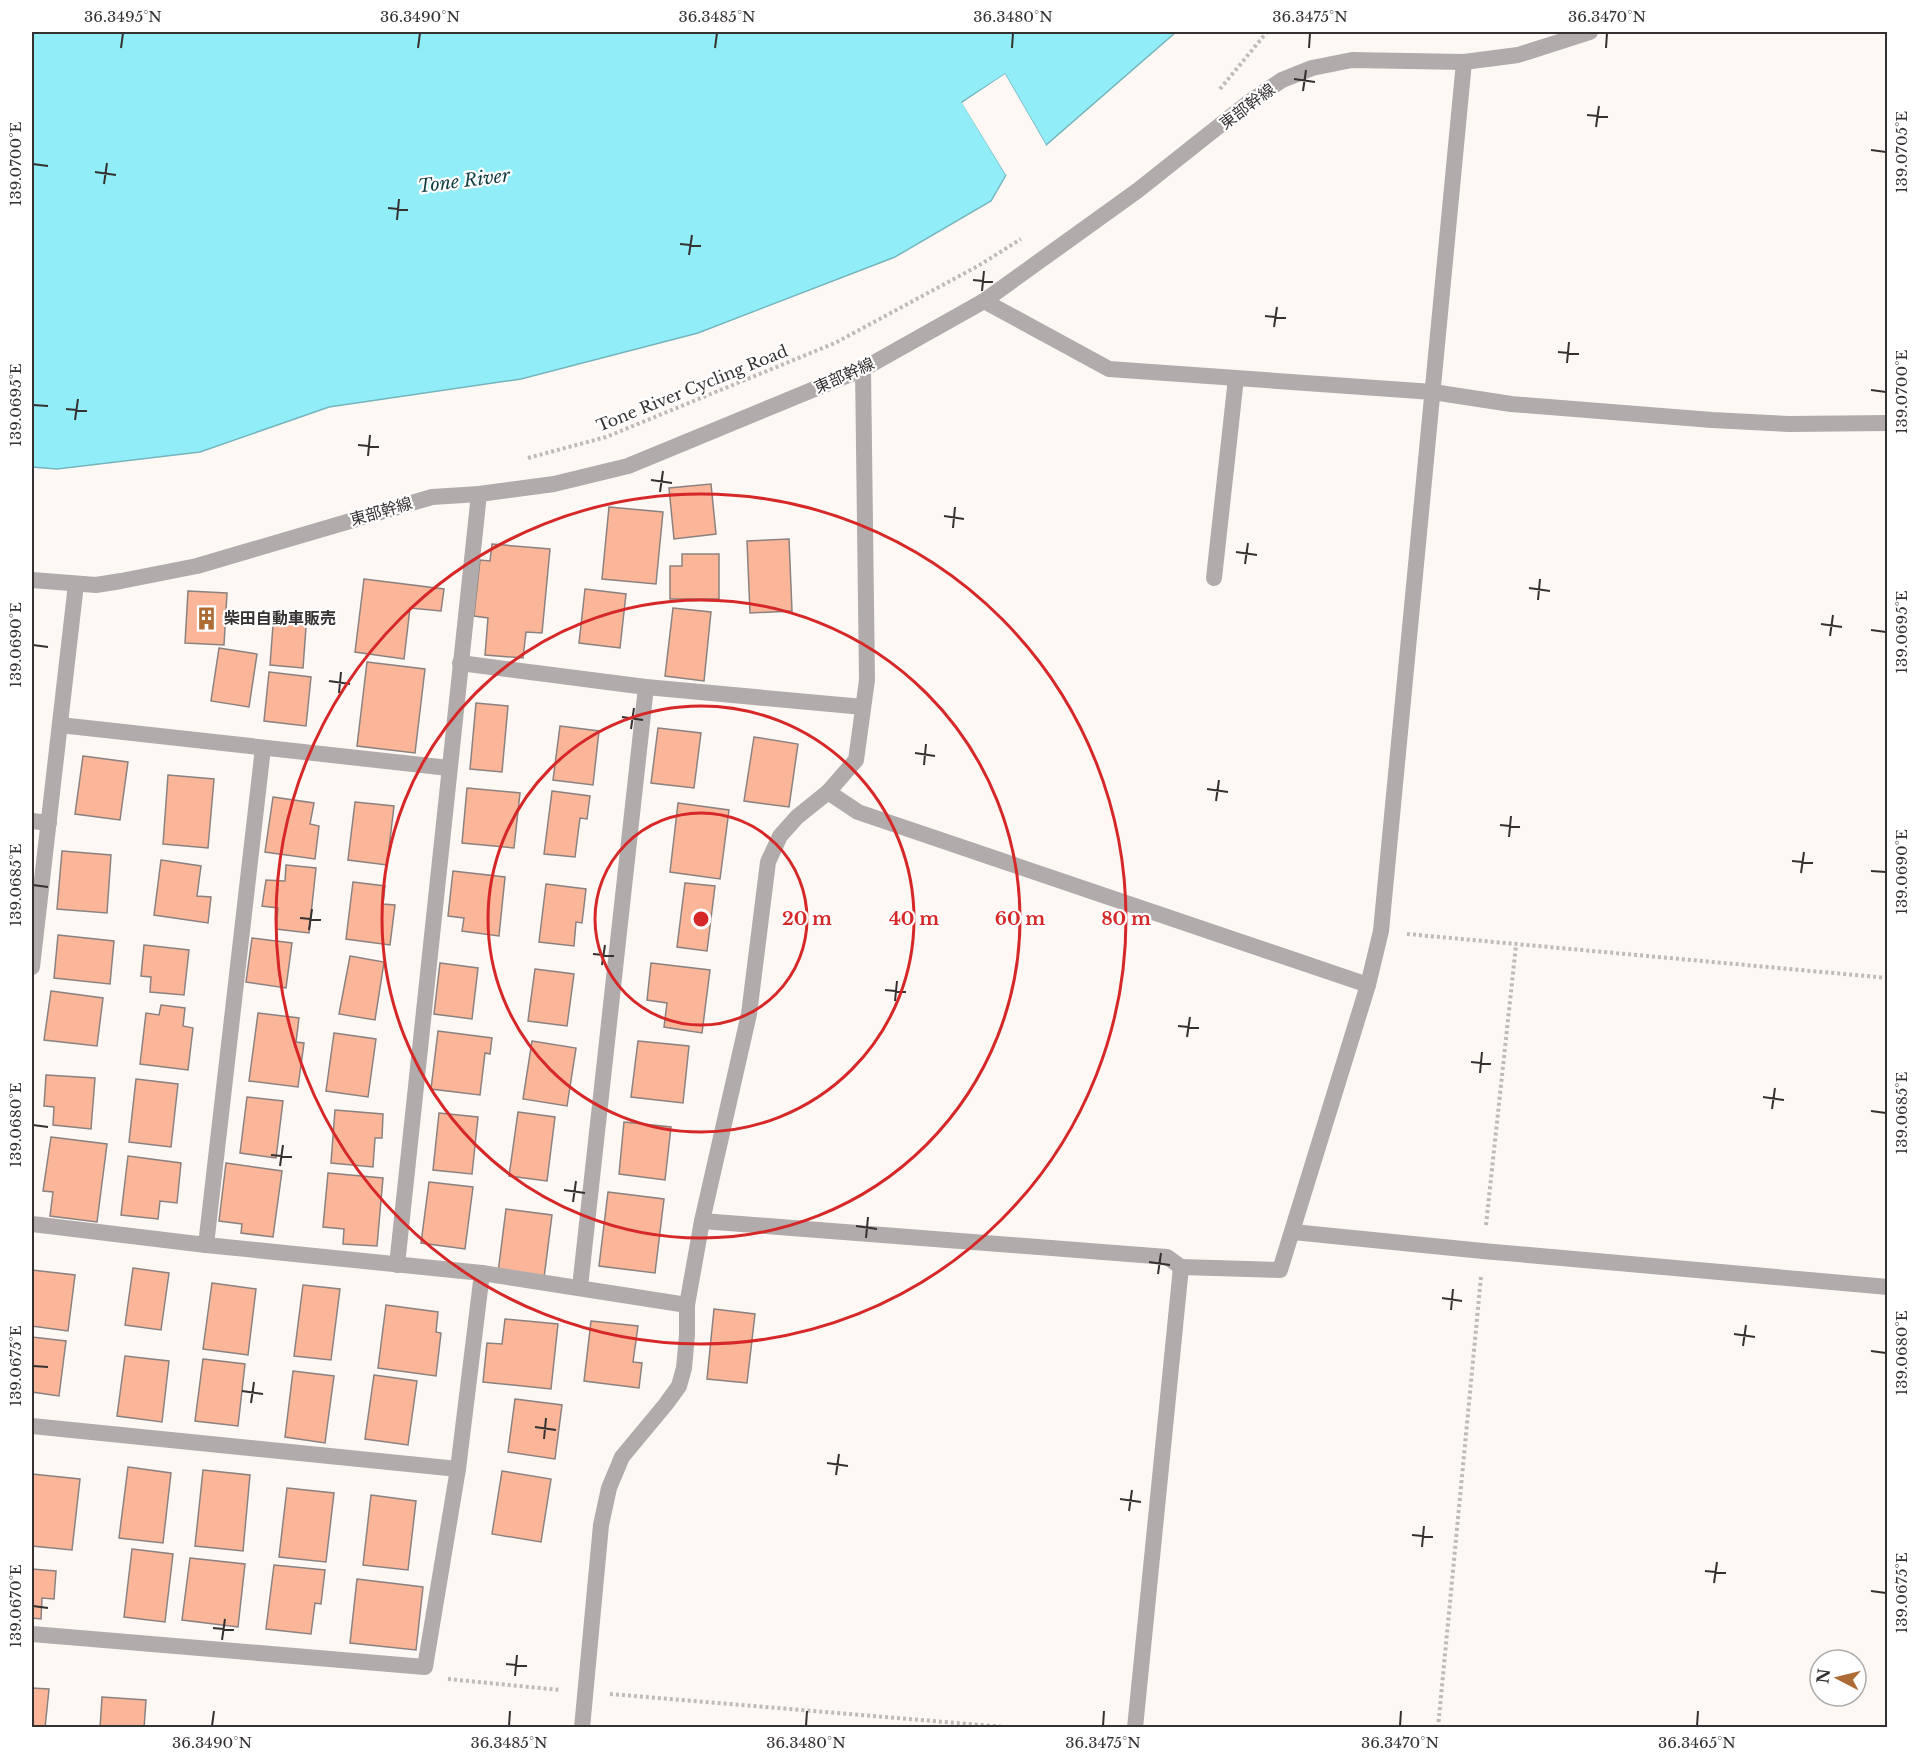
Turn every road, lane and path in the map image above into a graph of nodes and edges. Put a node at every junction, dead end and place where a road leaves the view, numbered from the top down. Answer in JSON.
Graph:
{"nodes":[{"id":1,"x":1267,"y":32,"type":"edge"},
{"id":2,"x":1590,"y":32,"type":"edge"},
{"id":3,"x":1464,"y":62,"type":"junction"},
{"id":4,"x":1220,"y":89,"type":"dead end"},
{"id":5,"x":1028,"y":234,"type":"dead end"},
{"id":6,"x":984,"y":301,"type":"junction"},
{"id":7,"x":863,"y":369,"type":"junction"},
{"id":8,"x":1236,"y":378,"type":"junction"},
{"id":9,"x":1433,"y":393,"type":"junction"},
{"id":10,"x":1887,"y":423,"type":"edge"},
{"id":11,"x":519,"y":460,"type":"dead end"},
{"id":12,"x":479,"y":494,"type":"junction"},
{"id":13,"x":1214,"y":578,"type":"dead end"},
{"id":14,"x":32,"y":580,"type":"edge"},
{"id":15,"x":76,"y":584,"type":"junction"},
{"id":16,"x":460,"y":663,"type":"junction"},
{"id":17,"x":646,"y":687,"type":"junction"},
{"id":18,"x":863,"y":707,"type":"junction"},
{"id":19,"x":60,"y":725,"type":"junction"},
{"id":20,"x":263,"y":748,"type":"junction"},
{"id":21,"x":449,"y":768,"type":"junction"},
{"id":22,"x":828,"y":792,"type":"junction"},
{"id":23,"x":32,"y":821,"type":"edge"},
{"id":24,"x":49,"y":823,"type":"junction"},
{"id":25,"x":1381,"y":931,"type":"junction"},
{"id":26,"x":1516,"y":945,"type":"junction"},
{"id":27,"x":32,"y":967,"type":"edge"},
{"id":28,"x":1887,"y":978,"type":"edge"},
{"id":29,"x":1368,"y":985,"type":"junction"},
{"id":30,"x":702,"y":1221,"type":"junction"},
{"id":31,"x":32,"y":1224,"type":"edge"},
{"id":32,"x":1293,"y":1232,"type":"junction"},
{"id":33,"x":206,"y":1245,"type":"junction"},
{"id":34,"x":1483,"y":1251,"type":"junction"},
{"id":35,"x":397,"y":1265,"type":"junction"},
{"id":36,"x":1181,"y":1267,"type":"junction"},
{"id":37,"x":482,"y":1273,"type":"junction"},
{"id":38,"x":580,"y":1287,"type":"junction"},
{"id":39,"x":1887,"y":1287,"type":"edge"},
{"id":40,"x":687,"y":1305,"type":"junction"},
{"id":41,"x":32,"y":1426,"type":"edge"},
{"id":42,"x":458,"y":1469,"type":"junction"},
{"id":43,"x":32,"y":1634,"type":"edge"},
{"id":44,"x":425,"y":1667,"type":"junction"},
{"id":45,"x":585,"y":1692,"type":"junction"},
{"id":46,"x":582,"y":1728,"type":"edge"},
{"id":47,"x":1016,"y":1728,"type":"edge"},
{"id":48,"x":1135,"y":1728,"type":"edge"},
{"id":49,"x":1437,"y":1728,"type":"edge"}],
"edges":[{"from":1,"to":4,"type":"path"},
{"from":2,"to":3,"type":"street","name":"東部幹線"},
{"from":3,"to":6,"type":"street","name":"東部幹線"},
{"from":3,"to":9,"type":"street"},
{"from":5,"to":11,"type":"path","name":"Tone River Cycling Road"},
{"from":6,"to":7,"type":"street","name":"東部幹線"},
{"from":6,"to":8,"type":"street"},
{"from":7,"to":12,"type":"street","name":"東部幹線"},
{"from":7,"to":18,"type":"street"},
{"from":8,"to":9,"type":"street"},
{"from":8,"to":13,"type":"street"},
{"from":9,"to":10,"type":"street"},
{"from":9,"to":25,"type":"street"},
{"from":12,"to":15,"type":"street","name":"東部幹線"},
{"from":12,"to":16,"type":"street"},
{"from":14,"to":15,"type":"street","name":"東部幹線"},
{"from":15,"to":19,"type":"street"},
{"from":16,"to":17,"type":"street"},
{"from":16,"to":21,"type":"street"},
{"from":17,"to":18,"type":"street"},
{"from":17,"to":38,"type":"street"},
{"from":18,"to":22,"type":"street"},
{"from":19,"to":20,"type":"street"},
{"from":19,"to":24,"type":"street"},
{"from":20,"to":21,"type":"street"},
{"from":20,"to":33,"type":"street"},
{"from":21,"to":35,"type":"street"},
{"from":22,"to":29,"type":"street"},
{"from":22,"to":30,"type":"street"},
{"from":23,"to":24,"type":"street"},
{"from":24,"to":27,"type":"street"},
{"from":25,"to":26,"type":"path"},
{"from":25,"to":29,"type":"street"},
{"from":26,"to":28,"type":"path"},
{"from":26,"to":34,"type":"path"},
{"from":29,"to":32,"type":"street"},
{"from":30,"to":36,"type":"street"},
{"from":30,"to":40,"type":"street"},
{"from":31,"to":33,"type":"street"},
{"from":32,"to":34,"type":"street"},
{"from":32,"to":36,"type":"street"},
{"from":33,"to":35,"type":"street"},
{"from":34,"to":39,"type":"street"},
{"from":34,"to":49,"type":"path"},
{"from":35,"to":37,"type":"street"},
{"from":36,"to":48,"type":"street"},
{"from":37,"to":38,"type":"street"},
{"from":37,"to":42,"type":"street"},
{"from":38,"to":40,"type":"street"},
{"from":40,"to":45,"type":"street"},
{"from":41,"to":42,"type":"street"},
{"from":42,"to":44,"type":"street"},
{"from":43,"to":44,"type":"street"},
{"from":44,"to":45,"type":"path"},
{"from":45,"to":46,"type":"street"},
{"from":45,"to":47,"type":"path"}]}
